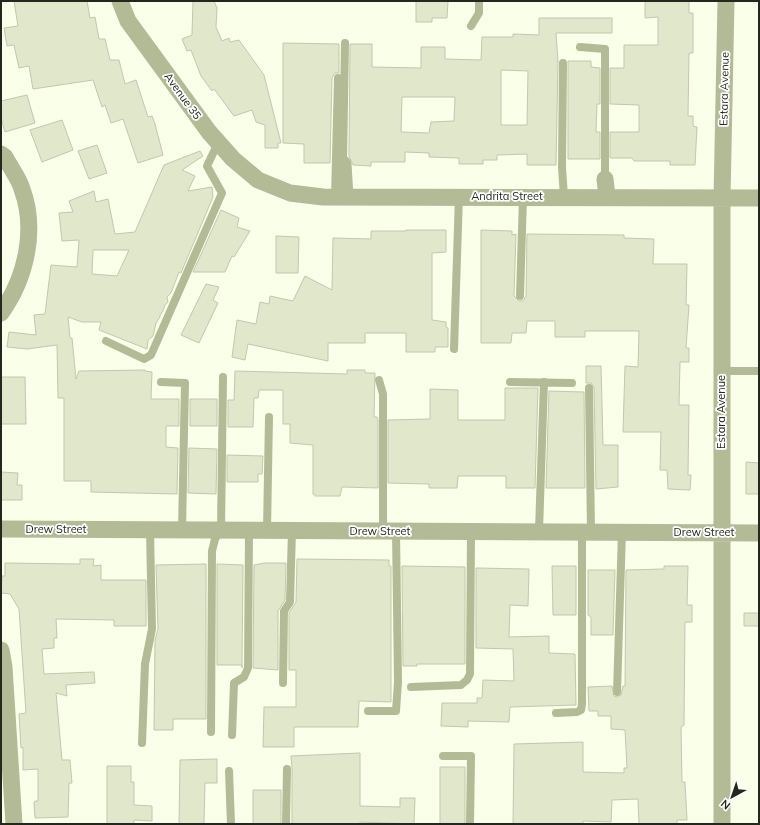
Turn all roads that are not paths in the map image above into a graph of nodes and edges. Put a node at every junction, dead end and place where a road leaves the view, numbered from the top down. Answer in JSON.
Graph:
{"nodes":[{"id":1,"x":120,"y":1,"type":"edge"},
{"id":2,"x":479,"y":1,"type":"edge"},
{"id":3,"x":726,"y":1,"type":"edge"},
{"id":4,"x":471,"y":26,"type":"dead end"},
{"id":5,"x":344,"y":43,"type":"dead end"},
{"id":6,"x":580,"y":47,"type":"dead end"},
{"id":7,"x":563,"y":63,"type":"dead end"},
{"id":8,"x":338,"y":78,"type":"dead end"},
{"id":9,"x":218,"y":143,"type":"junction"},
{"id":10,"x":1,"y":154,"type":"edge"},
{"id":11,"x":343,"y":164,"type":"joint"},
{"id":12,"x":605,"y":179,"type":"joint"},
{"id":13,"x":258,"y":180,"type":"joint"},
{"id":14,"x":459,"y":196,"type":"junction"},
{"id":15,"x":564,"y":196,"type":"junction"},
{"id":16,"x":340,"y":197,"type":"junction"},
{"id":17,"x":523,"y":197,"type":"junction"},
{"id":18,"x":607,"y":197,"type":"junction"},
{"id":19,"x":722,"y":198,"type":"junction"},
{"id":20,"x":759,"y":198,"type":"edge"},
{"id":21,"x":520,"y":296,"type":"dead end"},
{"id":22,"x":1,"y":313,"type":"edge"},
{"id":23,"x":106,"y":341,"type":"dead end"},
{"id":24,"x":454,"y":348,"type":"dead end"},
{"id":25,"x":722,"y":371,"type":"junction"},
{"id":26,"x":759,"y":371,"type":"edge"},
{"id":27,"x":222,"y":377,"type":"dead end"},
{"id":28,"x":379,"y":380,"type":"dead end"},
{"id":29,"x":161,"y":382,"type":"dead end"},
{"id":30,"x":510,"y":382,"type":"dead end"},
{"id":31,"x":544,"y":382,"type":"junction"},
{"id":32,"x":572,"y":383,"type":"dead end"},
{"id":33,"x":589,"y":388,"type":"dead end"},
{"id":34,"x":269,"y":418,"type":"dead end"},
{"id":35,"x":1,"y":529,"type":"edge"},
{"id":36,"x":150,"y":530,"type":"junction"},
{"id":37,"x":182,"y":530,"type":"junction"},
{"id":38,"x":221,"y":530,"type":"junction"},
{"id":39,"x":249,"y":530,"type":"junction"},
{"id":40,"x":267,"y":530,"type":"junction"},
{"id":41,"x":292,"y":530,"type":"junction"},
{"id":42,"x":389,"y":530,"type":"junction"},
{"id":43,"x":471,"y":531,"type":"junction"},
{"id":44,"x":539,"y":531,"type":"junction"},
{"id":45,"x":586,"y":532,"type":"junction"},
{"id":46,"x":622,"y":532,"type":"junction"},
{"id":47,"x":722,"y":532,"type":"junction"},
{"id":48,"x":759,"y":532,"type":"edge"},
{"id":49,"x":1,"y":650,"type":"edge"},
{"id":50,"x":283,"y":683,"type":"dead end"},
{"id":51,"x":411,"y":687,"type":"dead end"},
{"id":52,"x":617,"y":692,"type":"dead end"},
{"id":53,"x":368,"y":711,"type":"dead end"},
{"id":54,"x":556,"y":713,"type":"dead end"},
{"id":55,"x":211,"y":732,"type":"dead end"},
{"id":56,"x":232,"y":735,"type":"dead end"},
{"id":57,"x":142,"y":743,"type":"dead end"},
{"id":58,"x":443,"y":756,"type":"dead end"},
{"id":59,"x":287,"y":769,"type":"dead end"},
{"id":60,"x":229,"y":771,"type":"dead end"},
{"id":61,"x":14,"y":824,"type":"edge"},
{"id":62,"x":231,"y":824,"type":"edge"},
{"id":63,"x":286,"y":824,"type":"edge"},
{"id":64,"x":470,"y":824,"type":"edge"},
{"id":65,"x":722,"y":824,"type":"edge"}],
"edges":[{"from":1,"to":9,"type":"street","name":"Avenue 35"},
{"from":2,"to":4,"type":"lane"},
{"from":3,"to":19,"type":"street","name":"Estara Avenue"},
{"from":5,"to":11,"type":"lane"},
{"from":6,"to":12,"type":"lane"},
{"from":7,"to":15,"type":"lane"},
{"from":8,"to":16,"type":"lane"},
{"from":9,"to":13,"type":"street","name":"Avenue 35"},
{"from":9,"to":23,"type":"lane"},
{"from":10,"to":22,"type":"street"},
{"from":11,"to":16,"type":"street"},
{"from":12,"to":18,"type":"street"},
{"from":13,"to":16,"type":"street","name":"Andrita Street"},
{"from":14,"to":16,"type":"street","name":"Andrita Street"},
{"from":14,"to":17,"type":"street","name":"Andrita Street"},
{"from":14,"to":24,"type":"lane"},
{"from":15,"to":17,"type":"street","name":"Andrita Street"},
{"from":15,"to":18,"type":"street","name":"Andrita Street"},
{"from":17,"to":21,"type":"lane"},
{"from":18,"to":19,"type":"street","name":"Andrita Street"},
{"from":19,"to":20,"type":"street","name":"Andrita Street"},
{"from":19,"to":25,"type":"street","name":"Estara Avenue"},
{"from":25,"to":26,"type":"lane"},
{"from":25,"to":47,"type":"street","name":"Estara Avenue"},
{"from":27,"to":38,"type":"lane"},
{"from":28,"to":42,"type":"lane"},
{"from":29,"to":37,"type":"lane"},
{"from":30,"to":31,"type":"lane"},
{"from":31,"to":32,"type":"lane"},
{"from":31,"to":44,"type":"lane"},
{"from":33,"to":45,"type":"lane"},
{"from":34,"to":40,"type":"lane"},
{"from":35,"to":36,"type":"street","name":"Drew Street"},
{"from":36,"to":37,"type":"street","name":"Drew Street"},
{"from":36,"to":57,"type":"lane"},
{"from":37,"to":38,"type":"street","name":"Drew Street"},
{"from":38,"to":39,"type":"street","name":"Drew Street"},
{"from":38,"to":55,"type":"lane"},
{"from":39,"to":40,"type":"street","name":"Drew Street"},
{"from":39,"to":56,"type":"lane"},
{"from":40,"to":41,"type":"street","name":"Drew Street"},
{"from":41,"to":42,"type":"street","name":"Drew Street"},
{"from":41,"to":50,"type":"lane"},
{"from":42,"to":43,"type":"street","name":"Drew Street"},
{"from":42,"to":53,"type":"lane"},
{"from":43,"to":44,"type":"street","name":"Drew Street"},
{"from":43,"to":51,"type":"lane"},
{"from":44,"to":45,"type":"street","name":"Drew Street"},
{"from":45,"to":46,"type":"street","name":"Drew Street"},
{"from":45,"to":54,"type":"lane"},
{"from":46,"to":47,"type":"street","name":"Drew Street"},
{"from":46,"to":52,"type":"lane"},
{"from":47,"to":48,"type":"street","name":"Drew Street"},
{"from":47,"to":65,"type":"street","name":"Estara Avenue"},
{"from":49,"to":61,"type":"street"},
{"from":58,"to":64,"type":"lane"},
{"from":59,"to":63,"type":"lane"},
{"from":60,"to":62,"type":"lane"}]}
